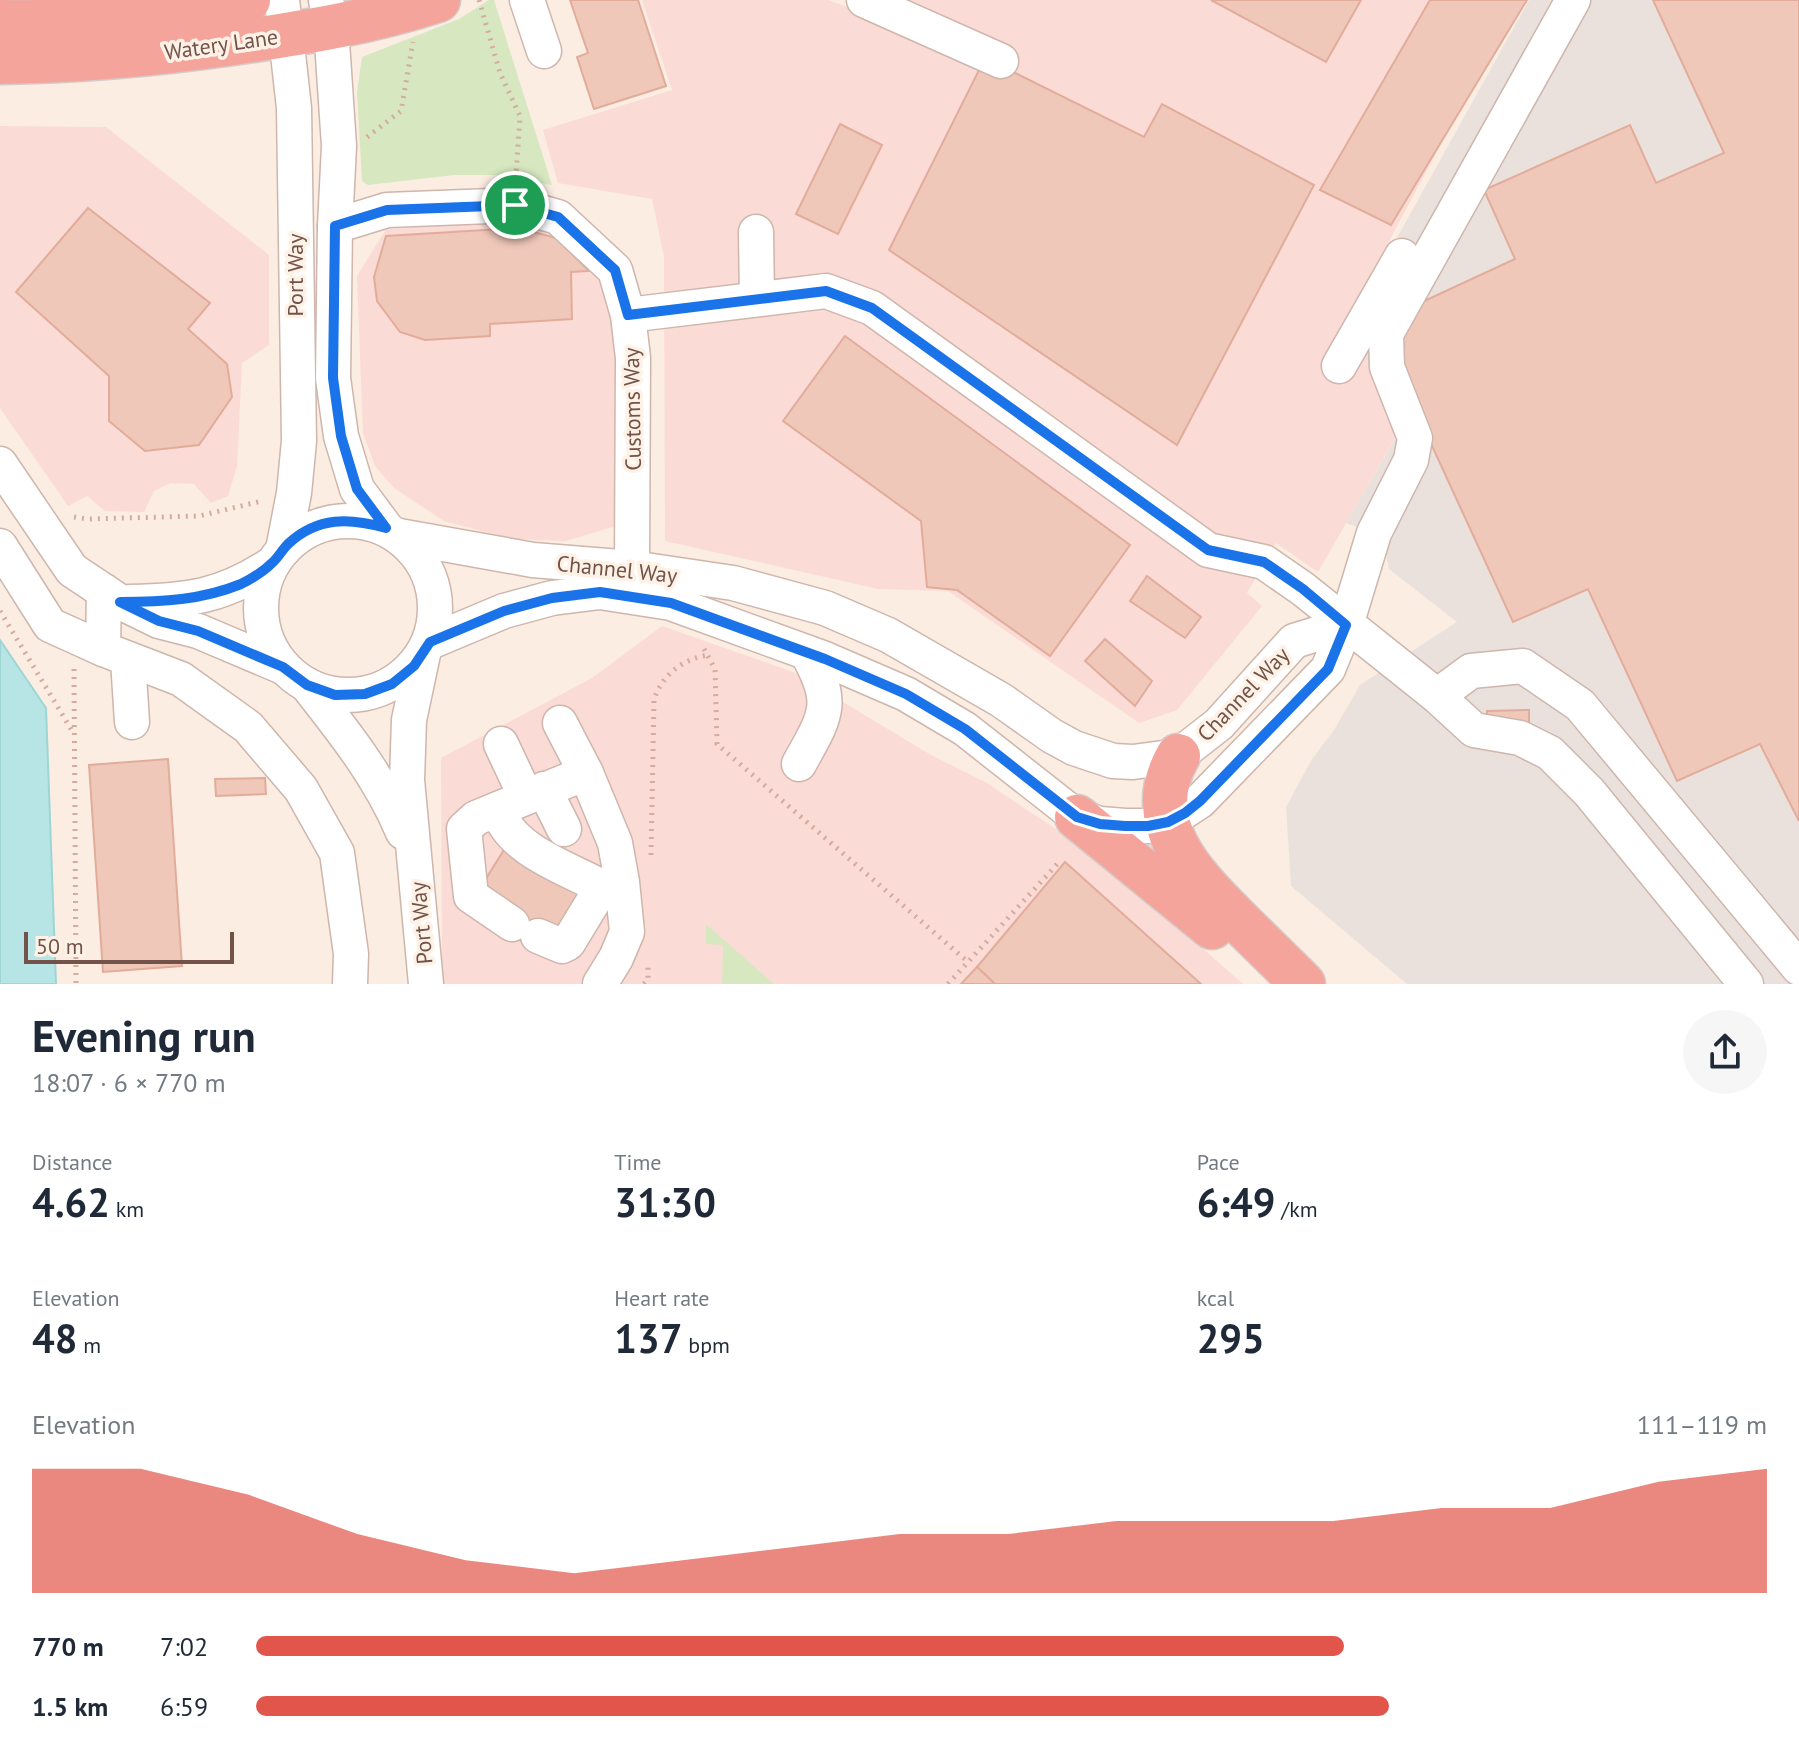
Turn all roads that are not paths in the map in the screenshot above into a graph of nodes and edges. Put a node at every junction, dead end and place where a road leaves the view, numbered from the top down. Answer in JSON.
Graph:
{"nodes":[{"id":1,"x":527,"y":0,"type":"edge"},
{"id":2,"x":864,"y":0,"type":"edge"},
{"id":3,"x":1551,"y":0,"type":"edge"},
{"id":4,"x":1573,"y":0,"type":"edge"},
{"id":5,"x":231,"y":12,"type":"edge"},
{"id":6,"x":329,"y":14,"type":"edge"},
{"id":7,"x":424,"y":14,"type":"edge"},
{"id":8,"x":25,"y":15,"type":"edge"},
{"id":9,"x":284,"y":18,"type":"edge"},
{"id":10,"x":544,"y":51,"type":"dead end"},
{"id":11,"x":1001,"y":61,"type":"dead end"},
{"id":12,"x":0,"y":62,"type":"edge"},
{"id":13,"x":335,"y":226,"type":"junction"},
{"id":14,"x":756,"y":232,"type":"dead end"},
{"id":15,"x":757,"y":299,"type":"junction"},
{"id":16,"x":628,"y":315,"type":"junction"},
{"id":17,"x":1339,"y":366,"type":"dead end"},
{"id":18,"x":0,"y":464,"type":"edge"},
{"id":19,"x":393,"y":532,"type":"junction"},
{"id":20,"x":0,"y":546,"type":"edge"},
{"id":21,"x":278,"y":557,"type":"junction"},
{"id":22,"x":632,"y":568,"type":"junction"},
{"id":23,"x":112,"y":597,"type":"junction"},
{"id":24,"x":1346,"y":625,"type":"junction"},
{"id":25,"x":426,"y":647,"type":"junction"},
{"id":26,"x":102,"y":648,"type":"junction"},
{"id":27,"x":807,"y":653,"type":"junction"},
{"id":28,"x":295,"y":676,"type":"junction"},
{"id":29,"x":887,"y":686,"type":"junction"},
{"id":30,"x":1437,"y":696,"type":"junction"},
{"id":31,"x":826,"y":710,"type":"junction"},
{"id":32,"x":132,"y":722,"type":"dead end"},
{"id":33,"x":560,"y":723,"type":"dead end"},
{"id":34,"x":501,"y":744,"type":"dead end"},
{"id":35,"x":1178,"y":756,"type":"junction"},
{"id":36,"x":799,"y":764,"type":"dead end"},
{"id":37,"x":586,"y":773,"type":"junction"},
{"id":38,"x":523,"y":798,"type":"junction"},
{"id":39,"x":1077,"y":817,"type":"junction"},
{"id":40,"x":1168,"y":822,"type":"junction"},
{"id":41,"x":564,"y":829,"type":"dead end"},
{"id":42,"x":416,"y":862,"type":"junction"},
{"id":43,"x":1799,"y":968,"type":"edge"},
{"id":44,"x":350,"y":984,"type":"edge"},
{"id":45,"x":426,"y":984,"type":"edge"},
{"id":46,"x":600,"y":984,"type":"edge"},
{"id":47,"x":1283,"y":984,"type":"edge"},
{"id":48,"x":1303,"y":984,"type":"edge"},
{"id":49,"x":1746,"y":984,"type":"edge"}],
"edges":[{"from":1,"to":10,"type":"street"},
{"from":2,"to":11,"type":"street"},
{"from":3,"to":17,"type":"street"},
{"from":4,"to":24,"type":"street"},
{"from":5,"to":8,"type":"highway","name":"Watery Lane"},
{"from":5,"to":9,"type":"highway","name":"Watery Lane"},
{"from":5,"to":12,"type":"highway","name":"Watery Lane"},
{"from":6,"to":7,"type":"highway","name":"Watery Lane"},
{"from":6,"to":9,"type":"highway","name":"Watery Lane"},
{"from":6,"to":13,"type":"street","name":"Port Way"},
{"from":9,"to":21,"type":"street","name":"Port Way"},
{"from":13,"to":16,"type":"street","name":"Customs Way"},
{"from":13,"to":19,"type":"street","name":"Port Way"},
{"from":14,"to":15,"type":"street"},
{"from":15,"to":16,"type":"street"},
{"from":15,"to":24,"type":"street"},
{"from":16,"to":22,"type":"street","name":"Customs Way"},
{"from":18,"to":23,"type":"street"},
{"from":19,"to":21,"type":"street"},
{"from":19,"to":22,"type":"street","name":"Channel Way"},
{"from":19,"to":25,"type":"street"},
{"from":20,"to":26,"type":"street"},
{"from":21,"to":23,"type":"street"},
{"from":21,"to":28,"type":"street"},
{"from":22,"to":35,"type":"street","name":"Channel Way"},
{"from":23,"to":26,"type":"street"},
{"from":23,"to":28,"type":"street"},
{"from":24,"to":30,"type":"street"},
{"from":24,"to":35,"type":"street","name":"Channel Way"},
{"from":24,"to":40,"type":"street","name":"Channel Way"},
{"from":25,"to":27,"type":"street","name":"Channel Way"},
{"from":25,"to":28,"type":"street"},
{"from":25,"to":42,"type":"street","name":"Port Way"},
{"from":26,"to":32,"type":"street"},
{"from":26,"to":44,"type":"street"},
{"from":27,"to":29,"type":"street","name":"Channel Way"},
{"from":27,"to":31,"type":"street"},
{"from":28,"to":42,"type":"street","name":"Port Way"},
{"from":29,"to":31,"type":"street"},
{"from":29,"to":39,"type":"street","name":"Channel Way"},
{"from":30,"to":43,"type":"street"},
{"from":30,"to":49,"type":"street"},
{"from":31,"to":36,"type":"street"},
{"from":33,"to":37,"type":"street"},
{"from":34,"to":38,"type":"street"},
{"from":35,"to":40,"type":"highway"},
{"from":37,"to":38,"type":"street"},
{"from":37,"to":46,"type":"street"},
{"from":38,"to":38,"type":"street"},
{"from":38,"to":41,"type":"street"},
{"from":39,"to":40,"type":"street","name":"Channel Way"},
{"from":39,"to":47,"type":"highway"},
{"from":40,"to":48,"type":"highway"},
{"from":42,"to":45,"type":"street","name":"Port Way"}]}
